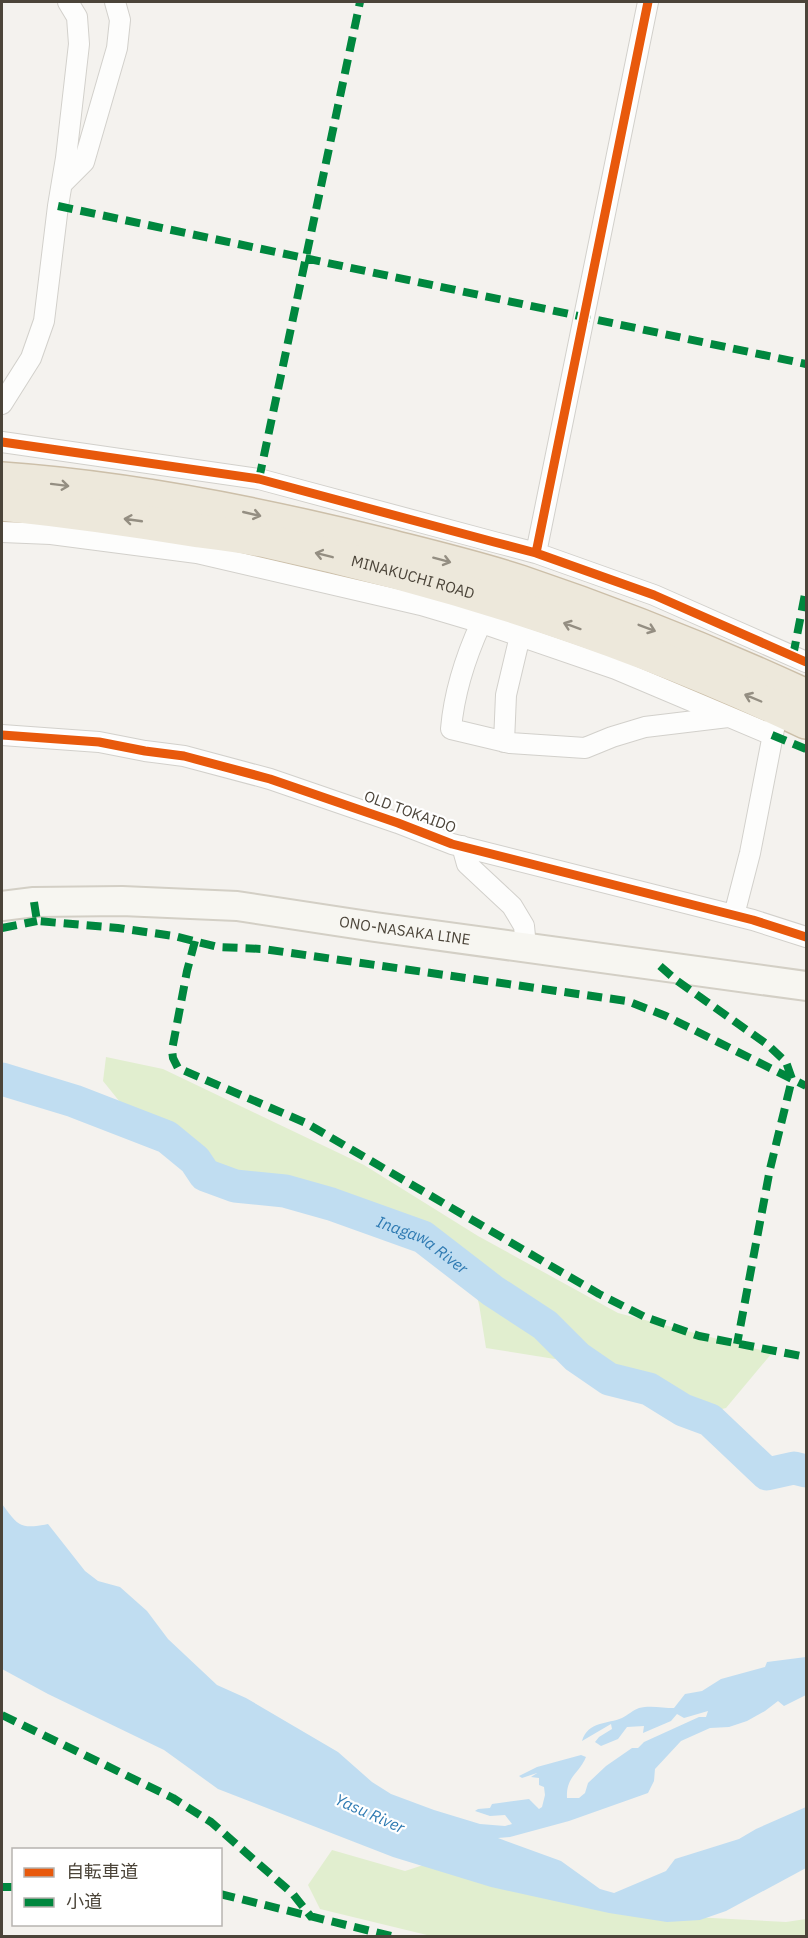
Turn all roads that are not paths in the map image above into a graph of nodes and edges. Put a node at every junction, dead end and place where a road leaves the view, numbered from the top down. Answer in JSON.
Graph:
{"nodes":[{"id":1,"x":68,"y":2,"type":"edge"},
{"id":2,"x":115,"y":2,"type":"edge"},
{"id":3,"x":648,"y":2,"type":"edge"},
{"id":4,"x":62,"y":184,"type":"junction"},
{"id":5,"x":2,"y":404,"type":"edge"},
{"id":6,"x":2,"y":442,"type":"edge"},
{"id":7,"x":2,"y":479,"type":"edge"},
{"id":8,"x":2,"y":504,"type":"edge"},
{"id":9,"x":2,"y":532,"type":"edge"},
{"id":10,"x":536,"y":553,"type":"junction"},
{"id":11,"x":481,"y":623,"type":"junction"},
{"id":12,"x":520,"y":636,"type":"junction"},
{"id":13,"x":799,"y":672,"type":"edge"},
{"id":14,"x":730,"y":717,"type":"junction"},
{"id":15,"x":785,"y":727,"type":"edge"},
{"id":16,"x":2,"y":735,"type":"edge"},
{"id":17,"x":504,"y":741,"type":"junction"},
{"id":18,"x":462,"y":846,"type":"junction"},
{"id":19,"x":2,"y":906,"type":"edge"},
{"id":20,"x":734,"y":915,"type":"junction"},
{"id":21,"x":807,"y":937,"type":"edge"},
{"id":22,"x":526,"y":947,"type":"junction"},
{"id":23,"x":807,"y":986,"type":"edge"}],
"edges":[{"from":1,"to":4,"type":"street"},
{"from":2,"to":4,"type":"street"},
{"from":3,"to":10,"type":"street"},
{"from":4,"to":5,"type":"street"},
{"from":6,"to":10,"type":"street"},
{"from":7,"to":13,"type":"highway","name":"MINAKUCHI ROAD","one_way":true},
{"from":15,"to":8,"type":"highway","name":"MINAKUCHI ROAD","one_way":true},
{"from":9,"to":11,"type":"street"},
{"from":10,"to":13,"type":"street"},
{"from":11,"to":12,"type":"street"},
{"from":11,"to":17,"type":"street"},
{"from":12,"to":14,"type":"street"},
{"from":12,"to":17,"type":"street"},
{"from":14,"to":15,"type":"street"},
{"from":14,"to":17,"type":"street"},
{"from":15,"to":20,"type":"street"},
{"from":16,"to":18,"type":"street","name":"OLD TOKAIDO"},
{"from":18,"to":20,"type":"street","name":"OLD TOKAIDO"},
{"from":18,"to":22,"type":"street"},
{"from":19,"to":22,"type":"main road","name":"ONO-NASAKA LINE"},
{"from":20,"to":21,"type":"street","name":"OLD TOKAIDO"},
{"from":22,"to":23,"type":"main road","name":"ONO-NASAKA LINE"}]}
